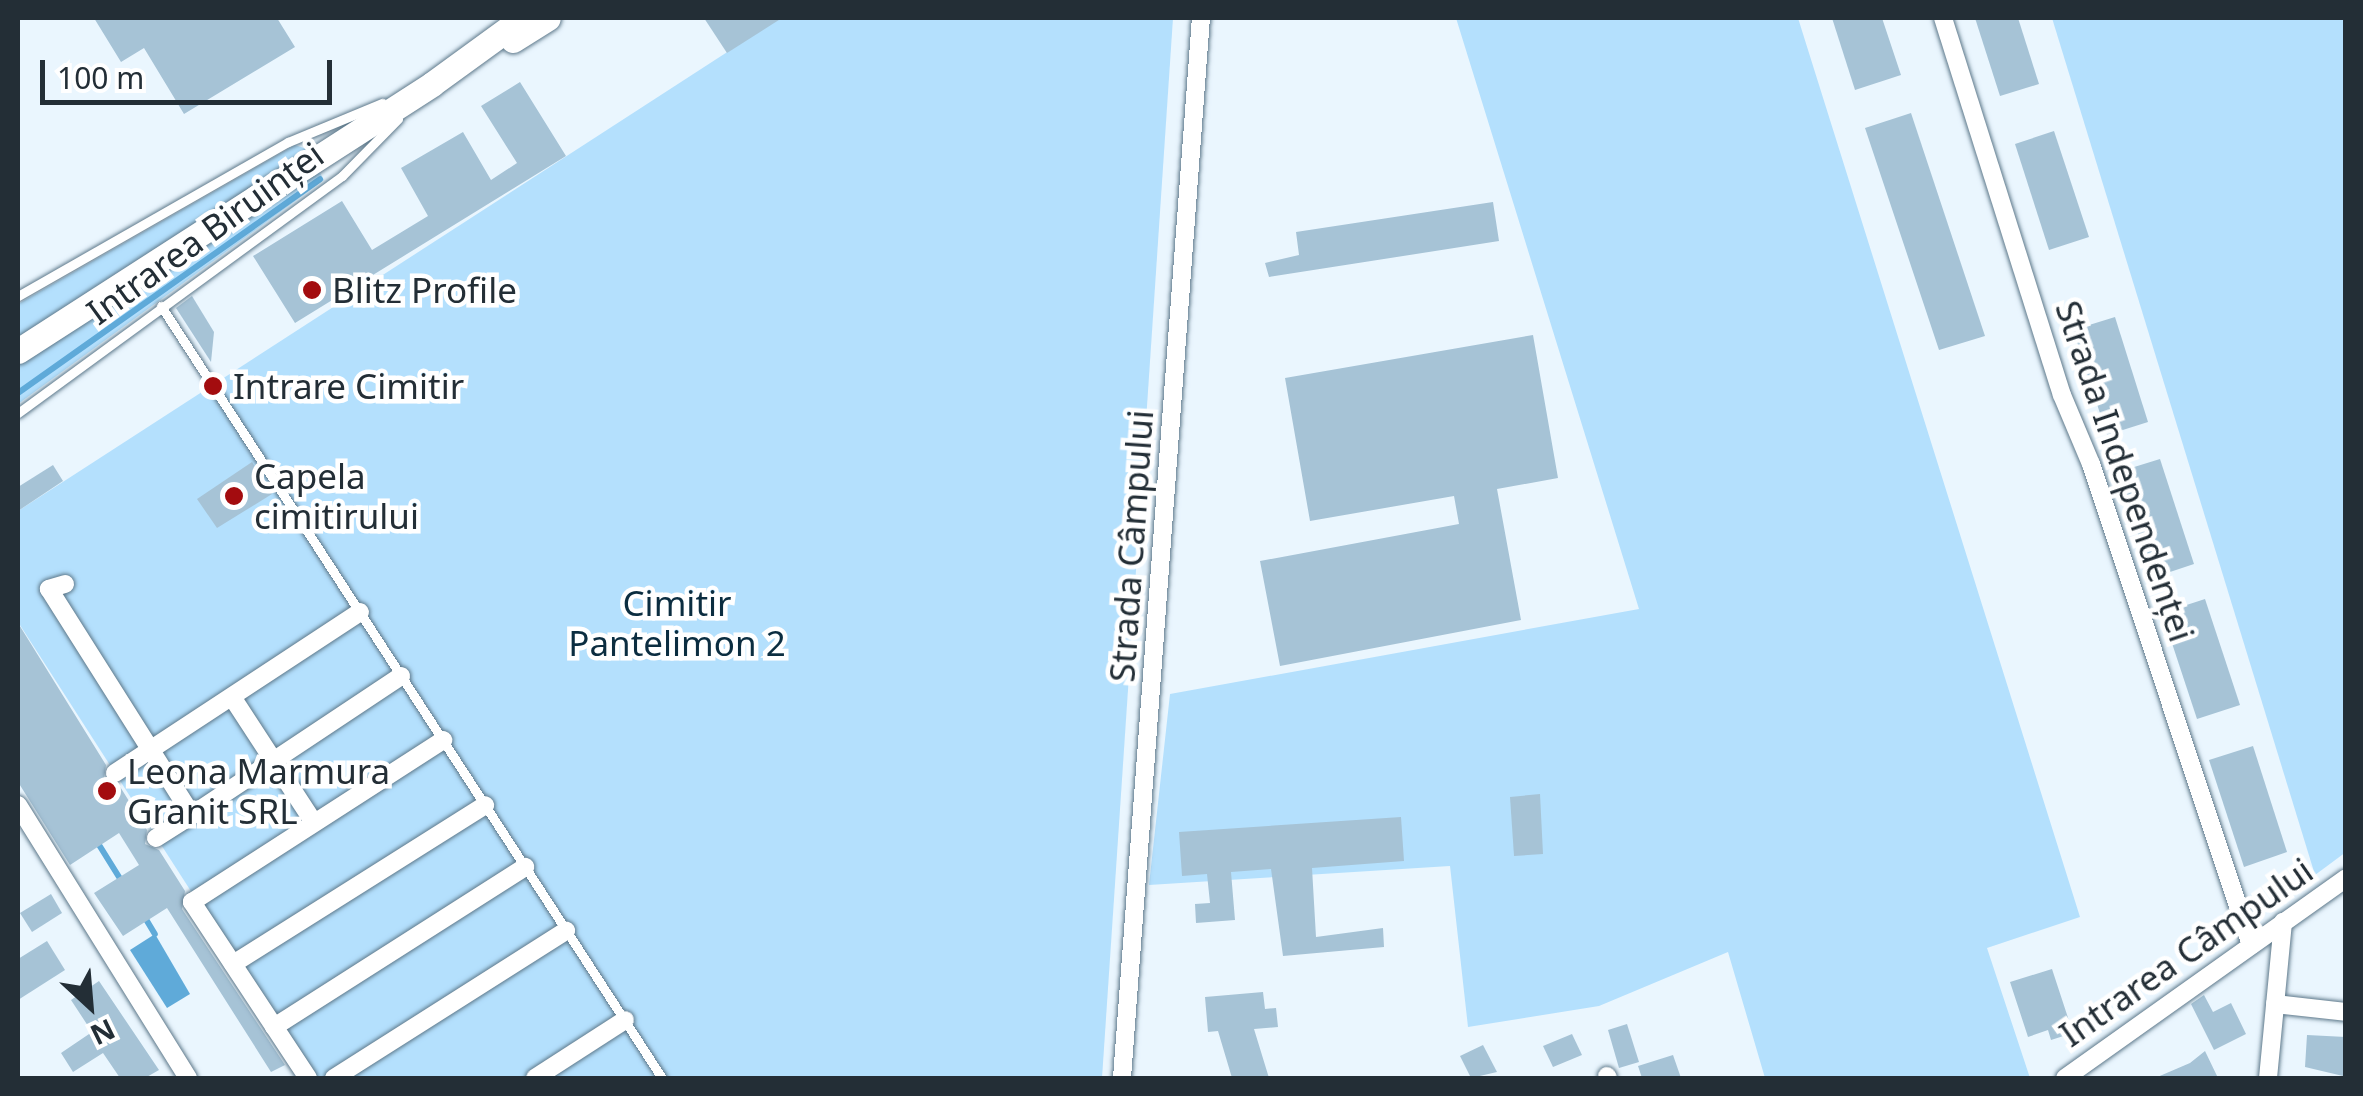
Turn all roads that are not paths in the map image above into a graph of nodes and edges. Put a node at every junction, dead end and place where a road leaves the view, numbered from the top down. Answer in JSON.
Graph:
{"nodes":[{"id":1,"x":523,"y":18,"type":"edge"},
{"id":2,"x":548,"y":18,"type":"edge"},
{"id":3,"x":1202,"y":18,"type":"edge"},
{"id":4,"x":1942,"y":18,"type":"edge"},
{"id":5,"x":438,"y":80,"type":"junction"},
{"id":6,"x":18,"y":296,"type":"edge"},
{"id":7,"x":161,"y":306,"type":"junction"},
{"id":8,"x":18,"y":351,"type":"edge"},
{"id":9,"x":18,"y":414,"type":"edge"},
{"id":10,"x":65,"y":584,"type":"dead end"},
{"id":11,"x":360,"y":612,"type":"junction"},
{"id":12,"x":401,"y":676,"type":"junction"},
{"id":13,"x":232,"y":696,"type":"junction"},
{"id":14,"x":442,"y":740,"type":"junction"},
{"id":15,"x":152,"y":750,"type":"junction"},
{"id":16,"x":274,"y":761,"type":"junction"},
{"id":17,"x":115,"y":774,"type":"dead end"},
{"id":18,"x":18,"y":805,"type":"edge"},
{"id":19,"x":485,"y":805,"type":"junction"},
{"id":20,"x":192,"y":816,"type":"junction"},
{"id":21,"x":314,"y":823,"type":"junction"},
{"id":22,"x":156,"y":838,"type":"dead end"},
{"id":23,"x":525,"y":867,"type":"junction"},
{"id":24,"x":2346,"y":878,"type":"edge"},
{"id":25,"x":2283,"y":922,"type":"junction"},
{"id":26,"x":566,"y":931,"type":"junction"},
{"id":27,"x":2251,"y":945,"type":"junction"},
{"id":28,"x":233,"y":964,"type":"junction"},
{"id":29,"x":2275,"y":1004,"type":"junction"},
{"id":30,"x":2346,"y":1012,"type":"edge"},
{"id":31,"x":624,"y":1020,"type":"junction"},
{"id":32,"x":274,"y":1027,"type":"junction"},
{"id":33,"x":188,"y":1078,"type":"edge"},
{"id":34,"x":308,"y":1078,"type":"edge"},
{"id":35,"x":334,"y":1078,"type":"edge"},
{"id":36,"x":536,"y":1078,"type":"edge"},
{"id":37,"x":662,"y":1078,"type":"edge"},
{"id":38,"x":1122,"y":1078,"type":"edge"},
{"id":39,"x":2065,"y":1078,"type":"edge"},
{"id":40,"x":2268,"y":1078,"type":"edge"}],
"edges":[{"from":1,"to":5,"type":"main road"},
{"from":2,"to":5,"type":"main road"},
{"from":3,"to":38,"type":"street","name":"Strada Câmpului"},
{"from":4,"to":27,"type":"street","name":"Strada Independenței"},
{"from":5,"to":6,"type":"lane","name":"Intrarea Biruinței"},
{"from":5,"to":7,"type":"lane","name":"Intrarea Biruinței"},
{"from":5,"to":8,"type":"main road"},
{"from":7,"to":9,"type":"lane","name":"Intrarea Biruinței"},
{"from":7,"to":11,"type":"lane"},
{"from":10,"to":15,"type":"street"},
{"from":11,"to":12,"type":"lane"},
{"from":11,"to":13,"type":"street"},
{"from":12,"to":14,"type":"lane"},
{"from":12,"to":16,"type":"street"},
{"from":13,"to":15,"type":"street"},
{"from":13,"to":16,"type":"street"},
{"from":14,"to":19,"type":"lane"},
{"from":14,"to":21,"type":"street"},
{"from":15,"to":17,"type":"street"},
{"from":15,"to":20,"type":"street"},
{"from":16,"to":20,"type":"street"},
{"from":16,"to":21,"type":"street"},
{"from":18,"to":33,"type":"street"},
{"from":19,"to":23,"type":"lane"},
{"from":19,"to":28,"type":"street"},
{"from":20,"to":22,"type":"street"},
{"from":21,"to":28,"type":"street"},
{"from":23,"to":26,"type":"lane"},
{"from":23,"to":32,"type":"street"},
{"from":24,"to":25,"type":"street","name":"Intrarea Câmpului"},
{"from":25,"to":27,"type":"street","name":"Intrarea Câmpului"},
{"from":25,"to":29,"type":"street"},
{"from":26,"to":31,"type":"lane"},
{"from":26,"to":35,"type":"street"},
{"from":27,"to":39,"type":"street","name":"Intrarea Câmpului"},
{"from":28,"to":32,"type":"street"},
{"from":29,"to":30,"type":"street"},
{"from":29,"to":40,"type":"street"},
{"from":31,"to":36,"type":"street"},
{"from":31,"to":37,"type":"lane"},
{"from":32,"to":34,"type":"street"}]}
